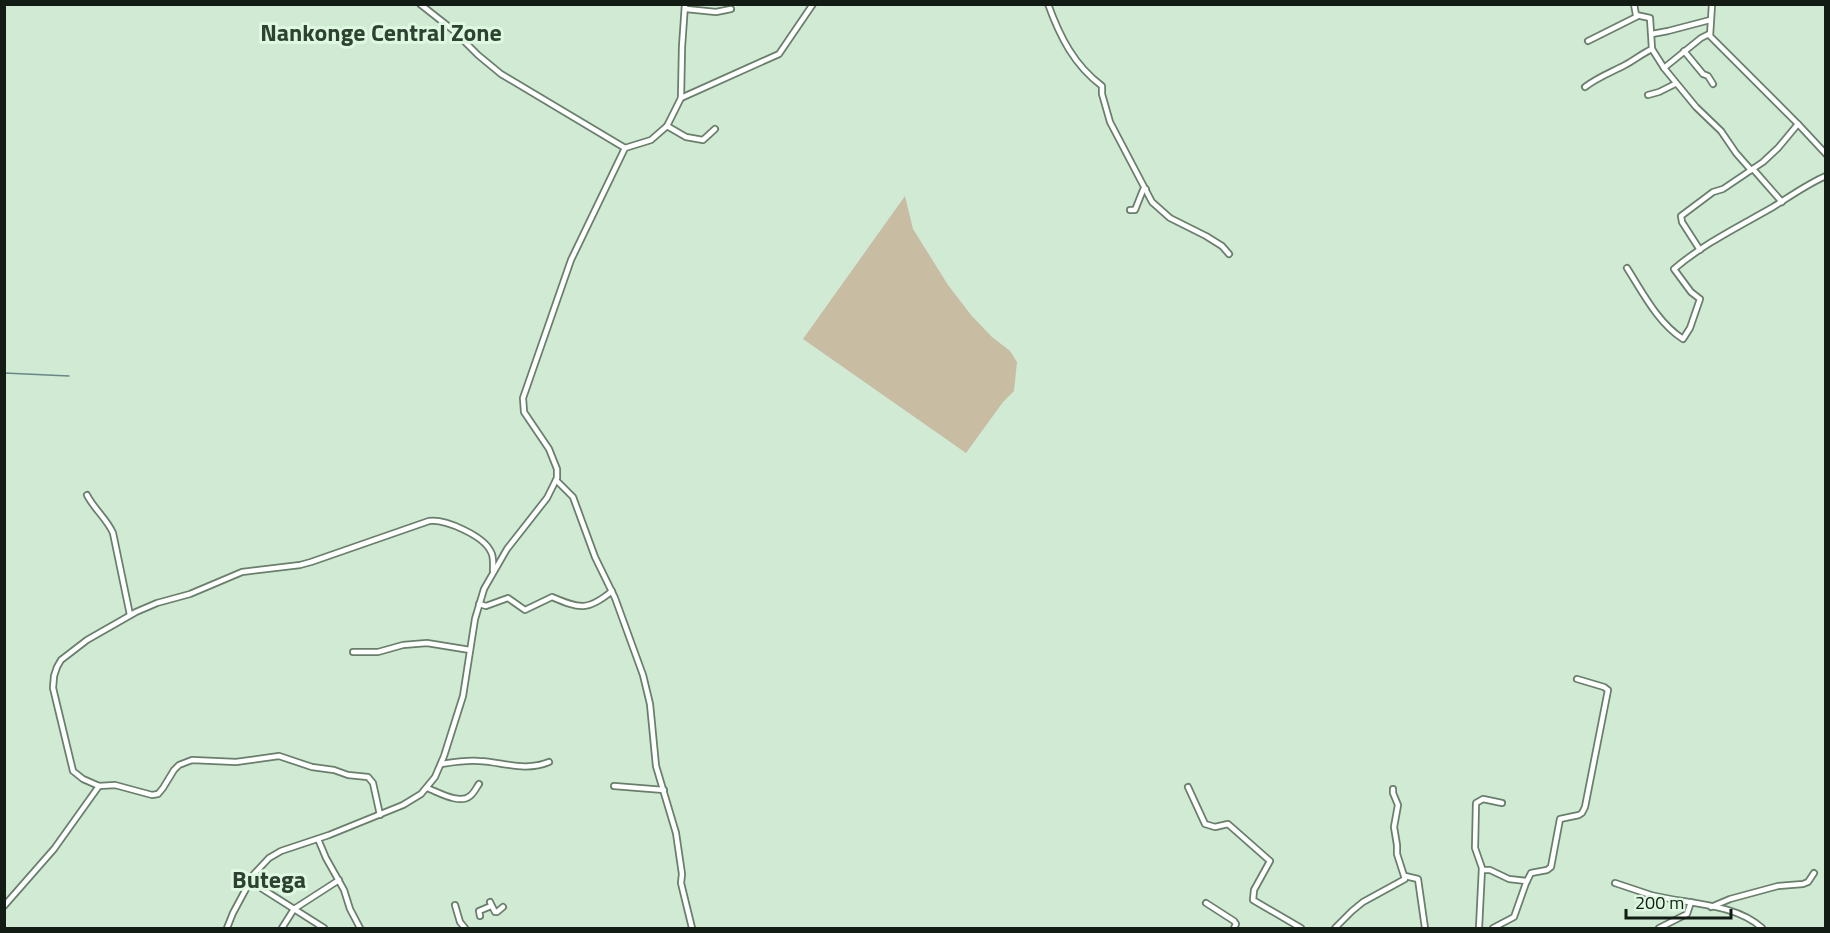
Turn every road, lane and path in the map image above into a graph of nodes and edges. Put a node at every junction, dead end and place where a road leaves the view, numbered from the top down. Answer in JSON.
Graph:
{"nodes":[{"id":1,"x":420,"y":4,"type":"edge"},
{"id":2,"x":813,"y":4,"type":"edge"},
{"id":3,"x":1048,"y":4,"type":"edge"},
{"id":4,"x":1634,"y":4,"type":"edge"},
{"id":5,"x":1712,"y":4,"type":"edge"},
{"id":6,"x":686,"y":7,"type":"edge"},
{"id":7,"x":731,"y":9,"type":"dead end"},
{"id":8,"x":1638,"y":16,"type":"junction"},
{"id":9,"x":1710,"y":20,"type":"junction"},
{"id":10,"x":1652,"y":34,"type":"junction"},
{"id":11,"x":1709,"y":34,"type":"junction"},
{"id":12,"x":1588,"y":41,"type":"dead end"},
{"id":13,"x":1652,"y":49,"type":"junction"},
{"id":14,"x":1684,"y":51,"type":"junction"},
{"id":15,"x":1664,"y":68,"type":"junction"},
{"id":16,"x":1675,"y":84,"type":"junction"},
{"id":17,"x":1713,"y":84,"type":"dead end"},
{"id":18,"x":1585,"y":87,"type":"dead end"},
{"id":19,"x":1648,"y":95,"type":"dead end"},
{"id":20,"x":681,"y":98,"type":"junction"},
{"id":21,"x":1798,"y":124,"type":"junction"},
{"id":22,"x":667,"y":126,"type":"junction"},
{"id":23,"x":715,"y":129,"type":"dead end"},
{"id":24,"x":625,"y":148,"type":"junction"},
{"id":25,"x":1826,"y":154,"type":"edge"},
{"id":26,"x":1752,"y":170,"type":"junction"},
{"id":27,"x":1826,"y":176,"type":"edge"},
{"id":28,"x":1146,"y":189,"type":"junction"},
{"id":29,"x":1782,"y":202,"type":"junction"},
{"id":30,"x":1130,"y":210,"type":"dead end"},
{"id":31,"x":1700,"y":250,"type":"junction"},
{"id":32,"x":1229,"y":254,"type":"dead end"},
{"id":33,"x":1627,"y":268,"type":"dead end"},
{"id":34,"x":556,"y":480,"type":"junction"},
{"id":35,"x":87,"y":495,"type":"dead end"},
{"id":36,"x":493,"y":571,"type":"junction"},
{"id":37,"x":612,"y":591,"type":"junction"},
{"id":38,"x":479,"y":604,"type":"junction"},
{"id":39,"x":130,"y":615,"type":"junction"},
{"id":40,"x":470,"y":650,"type":"junction"},
{"id":41,"x":353,"y":652,"type":"dead end"},
{"id":42,"x":1577,"y":678,"type":"dead end"},
{"id":43,"x":549,"y":762,"type":"dead end"},
{"id":44,"x":441,"y":764,"type":"junction"},
{"id":45,"x":479,"y":784,"type":"dead end"},
{"id":46,"x":99,"y":786,"type":"junction"},
{"id":47,"x":615,"y":786,"type":"dead end"},
{"id":48,"x":1188,"y":787,"type":"dead end"},
{"id":49,"x":427,"y":788,"type":"junction"},
{"id":50,"x":1393,"y":789,"type":"dead end"},
{"id":51,"x":664,"y":790,"type":"junction"},
{"id":52,"x":1502,"y":803,"type":"dead end"},
{"id":53,"x":380,"y":815,"type":"junction"},
{"id":54,"x":318,"y":839,"type":"junction"},
{"id":55,"x":1482,"y":870,"type":"junction"},
{"id":56,"x":1814,"y":873,"type":"dead end"},
{"id":57,"x":1405,"y":876,"type":"junction"},
{"id":58,"x":339,"y":880,"type":"junction"},
{"id":59,"x":250,"y":881,"type":"junction"},
{"id":60,"x":1527,"y":881,"type":"junction"},
{"id":61,"x":1616,"y":883,"type":"dead end"},
{"id":62,"x":1691,"y":902,"type":"junction"},
{"id":63,"x":1206,"y":903,"type":"dead end"},
{"id":64,"x":455,"y":905,"type":"dead end"},
{"id":65,"x":4,"y":906,"type":"edge"},
{"id":66,"x":503,"y":907,"type":"dead end"},
{"id":67,"x":1711,"y":907,"type":"junction"},
{"id":68,"x":294,"y":909,"type":"junction"},
{"id":69,"x":480,"y":916,"type":"dead end"},
{"id":70,"x":460,"y":922,"type":"junction"},
{"id":71,"x":227,"y":928,"type":"edge"},
{"id":72,"x":282,"y":928,"type":"edge"},
{"id":73,"x":324,"y":928,"type":"edge"},
{"id":74,"x":360,"y":928,"type":"edge"},
{"id":75,"x":458,"y":928,"type":"edge"},
{"id":76,"x":465,"y":928,"type":"edge"},
{"id":77,"x":692,"y":928,"type":"edge"},
{"id":78,"x":1234,"y":928,"type":"edge"},
{"id":79,"x":1300,"y":928,"type":"edge"},
{"id":80,"x":1335,"y":928,"type":"edge"},
{"id":81,"x":1425,"y":928,"type":"edge"},
{"id":82,"x":1479,"y":928,"type":"edge"},
{"id":83,"x":1493,"y":928,"type":"edge"},
{"id":84,"x":1659,"y":928,"type":"edge"},
{"id":85,"x":1762,"y":928,"type":"edge"}],
"edges":[{"from":1,"to":24,"type":"street"},
{"from":2,"to":20,"type":"street"},
{"from":3,"to":28,"type":"street"},
{"from":4,"to":8,"type":"street"},
{"from":5,"to":9,"type":"street"},
{"from":6,"to":7,"type":"street"},
{"from":6,"to":20,"type":"street"},
{"from":8,"to":10,"type":"street"},
{"from":8,"to":12,"type":"street"},
{"from":9,"to":10,"type":"street"},
{"from":9,"to":11,"type":"street"},
{"from":10,"to":13,"type":"street"},
{"from":11,"to":14,"type":"street"},
{"from":11,"to":21,"type":"street"},
{"from":13,"to":15,"type":"street"},
{"from":13,"to":18,"type":"street"},
{"from":14,"to":15,"type":"street"},
{"from":14,"to":17,"type":"street"},
{"from":15,"to":16,"type":"street"},
{"from":16,"to":19,"type":"street"},
{"from":16,"to":26,"type":"street"},
{"from":20,"to":22,"type":"street"},
{"from":21,"to":25,"type":"street"},
{"from":21,"to":26,"type":"street"},
{"from":22,"to":23,"type":"street"},
{"from":22,"to":24,"type":"street"},
{"from":24,"to":34,"type":"street"},
{"from":26,"to":29,"type":"street"},
{"from":26,"to":31,"type":"street"},
{"from":27,"to":29,"type":"street"},
{"from":28,"to":30,"type":"street"},
{"from":28,"to":32,"type":"street"},
{"from":29,"to":31,"type":"street"},
{"from":31,"to":33,"type":"street"},
{"from":34,"to":36,"type":"street"},
{"from":34,"to":37,"type":"street"},
{"from":35,"to":39,"type":"street"},
{"from":36,"to":38,"type":"street"},
{"from":36,"to":39,"type":"street"},
{"from":37,"to":38,"type":"street"},
{"from":37,"to":51,"type":"street"},
{"from":38,"to":40,"type":"street"},
{"from":39,"to":46,"type":"street"},
{"from":40,"to":41,"type":"street"},
{"from":40,"to":44,"type":"street"},
{"from":42,"to":60,"type":"street"},
{"from":43,"to":44,"type":"street"},
{"from":44,"to":49,"type":"street"},
{"from":45,"to":49,"type":"street"},
{"from":46,"to":53,"type":"street"},
{"from":46,"to":65,"type":"street"},
{"from":47,"to":51,"type":"street"},
{"from":48,"to":79,"type":"street"},
{"from":49,"to":53,"type":"street"},
{"from":50,"to":57,"type":"street"},
{"from":51,"to":77,"type":"street"},
{"from":52,"to":55,"type":"street"},
{"from":53,"to":54,"type":"street"},
{"from":54,"to":58,"type":"street"},
{"from":54,"to":59,"type":"street"},
{"from":55,"to":60,"type":"street"},
{"from":55,"to":82,"type":"street"},
{"from":56,"to":67,"type":"street"},
{"from":57,"to":80,"type":"street"},
{"from":57,"to":81,"type":"street"},
{"from":58,"to":68,"type":"street"},
{"from":58,"to":74,"type":"street"},
{"from":59,"to":68,"type":"street"},
{"from":59,"to":71,"type":"street"},
{"from":60,"to":83,"type":"street"},
{"from":61,"to":62,"type":"street"},
{"from":62,"to":67,"type":"street"},
{"from":62,"to":84,"type":"street"},
{"from":63,"to":78,"type":"street"},
{"from":64,"to":70,"type":"street"},
{"from":66,"to":69,"type":"street"},
{"from":67,"to":85,"type":"street"},
{"from":68,"to":72,"type":"street"},
{"from":68,"to":73,"type":"street"},
{"from":70,"to":75,"type":"street"},
{"from":70,"to":76,"type":"street"}]}
